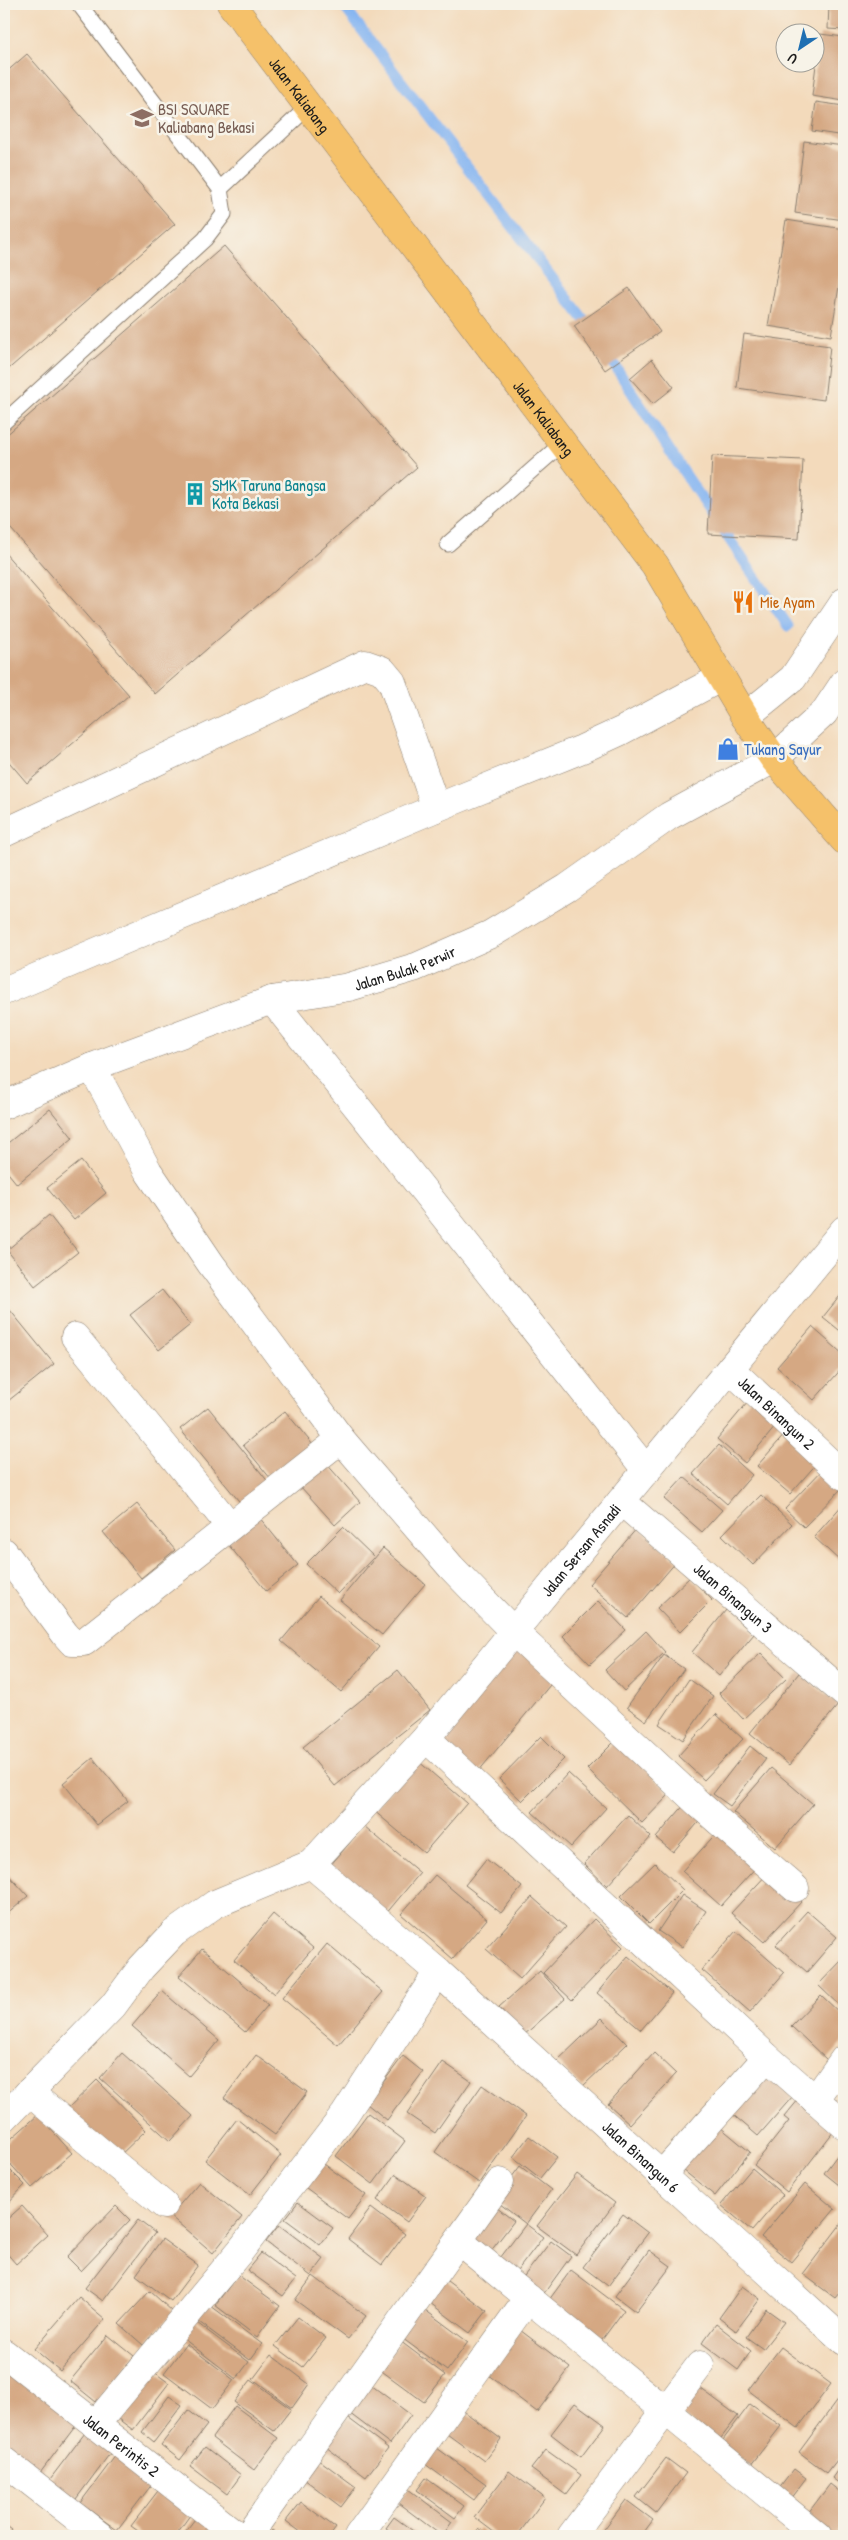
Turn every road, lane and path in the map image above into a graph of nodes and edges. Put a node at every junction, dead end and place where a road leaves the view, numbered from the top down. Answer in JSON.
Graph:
{"nodes":[{"id":1,"x":79,"y":4,"type":"edge"},
{"id":2,"x":231,"y":4,"type":"edge"},
{"id":3,"x":309,"y":106,"type":"junction"},
{"id":4,"x":220,"y":189,"type":"junction"},
{"id":5,"x":4,"y":422,"type":"edge"},
{"id":6,"x":564,"y":442,"type":"junction"},
{"id":7,"x":448,"y":544,"type":"dead end"},
{"id":8,"x":842,"y":606,"type":"edge"},
{"id":9,"x":722,"y":677,"type":"junction"},
{"id":10,"x":844,"y":683,"type":"edge"},
{"id":11,"x":745,"y":717,"type":"junction"},
{"id":12,"x":774,"y":759,"type":"junction"},
{"id":13,"x":436,"y":808,"type":"junction"},
{"id":14,"x":4,"y":833,"type":"edge"},
{"id":15,"x":844,"y":840,"type":"edge"},
{"id":16,"x":4,"y":991,"type":"edge"},
{"id":17,"x":272,"y":1000,"type":"junction"},
{"id":18,"x":92,"y":1067,"type":"junction"},
{"id":19,"x":4,"y":1104,"type":"edge"},
{"id":20,"x":839,"y":1247,"type":"edge"},
{"id":21,"x":75,"y":1337,"type":"dead end"},
{"id":22,"x":730,"y":1369,"type":"junction"},
{"id":23,"x":341,"y":1439,"type":"junction"},
{"id":24,"x":647,"y":1470,"type":"junction"},
{"id":25,"x":844,"y":1476,"type":"edge"},
{"id":26,"x":621,"y":1501,"type":"junction"},
{"id":27,"x":230,"y":1526,"type":"junction"},
{"id":28,"x":4,"y":1552,"type":"edge"},
{"id":29,"x":514,"y":1632,"type":"junction"},
{"id":30,"x":844,"y":1693,"type":"edge"},
{"id":31,"x":426,"y":1738,"type":"junction"},
{"id":32,"x":311,"y":1864,"type":"junction"},
{"id":33,"x":795,"y":1888,"type":"dead end"},
{"id":34,"x":438,"y":1972,"type":"junction"},
{"id":35,"x":767,"y":2057,"type":"junction"},
{"id":36,"x":844,"y":2059,"type":"edge"},
{"id":37,"x":29,"y":2092,"type":"junction"},
{"id":38,"x":815,"y":2100,"type":"junction"},
{"id":39,"x":4,"y":2118,"type":"edge"},
{"id":40,"x":844,"y":2125,"type":"edge"},
{"id":41,"x":660,"y":2176,"type":"junction"},
{"id":42,"x":500,"y":2182,"type":"dead end"},
{"id":43,"x":164,"y":2205,"type":"dead end"},
{"id":44,"x":459,"y":2241,"type":"junction"},
{"id":45,"x":528,"y":2298,"type":"junction"},
{"id":46,"x":844,"y":2341,"type":"edge"},
{"id":47,"x":4,"y":2353,"type":"edge"},
{"id":48,"x":700,"y":2365,"type":"dead end"},
{"id":49,"x":665,"y":2411,"type":"junction"},
{"id":50,"x":96,"y":2424,"type":"junction"},
{"id":51,"x":4,"y":2461,"type":"edge"},
{"id":52,"x":100,"y":2536,"type":"edge"},
{"id":53,"x":238,"y":2536,"type":"edge"},
{"id":54,"x":248,"y":2536,"type":"edge"},
{"id":55,"x":358,"y":2536,"type":"edge"},
{"id":56,"x":571,"y":2536,"type":"edge"},
{"id":57,"x":818,"y":2536,"type":"edge"}],
"edges":[{"from":1,"to":4,"type":"lane"},
{"from":2,"to":3,"type":"main road","name":"Jalan Kaliabang"},
{"from":3,"to":4,"type":"lane"},
{"from":3,"to":6,"type":"main road","name":"Jalan Kaliabang"},
{"from":4,"to":5,"type":"lane"},
{"from":6,"to":7,"type":"lane"},
{"from":6,"to":9,"type":"main road","name":"Jalan Kaliabang"},
{"from":8,"to":11,"type":"street"},
{"from":9,"to":11,"type":"main road","name":"Jalan Kaliabang"},
{"from":9,"to":13,"type":"street"},
{"from":10,"to":12,"type":"street","name":"Jalan Bulak Perwir"},
{"from":11,"to":12,"type":"main road","name":"Jalan Kaliabang"},
{"from":12,"to":15,"type":"main road","name":"Jalan Kaliabang"},
{"from":12,"to":17,"type":"street","name":"Jalan Bulak Perwir"},
{"from":13,"to":14,"type":"street"},
{"from":13,"to":16,"type":"street"},
{"from":17,"to":18,"type":"street","name":"Jalan Bulak Perwir"},
{"from":17,"to":24,"type":"street"},
{"from":18,"to":19,"type":"street","name":"Jalan Bulak Perwir"},
{"from":18,"to":23,"type":"street"},
{"from":20,"to":22,"type":"street","name":"Jalan Sersan Asnadi"},
{"from":21,"to":27,"type":"street"},
{"from":22,"to":24,"type":"street","name":"Jalan Sersan Asnadi"},
{"from":22,"to":25,"type":"street","name":"Jalan Binangun 2"},
{"from":23,"to":27,"type":"street"},
{"from":23,"to":29,"type":"street"},
{"from":24,"to":26,"type":"street","name":"Jalan Sersan Asnadi"},
{"from":26,"to":29,"type":"street","name":"Jalan Sersan Asnadi"},
{"from":26,"to":30,"type":"street","name":"Jalan Binangun 3"},
{"from":27,"to":28,"type":"street"},
{"from":29,"to":31,"type":"street","name":"Jalan Sersan Asnadi"},
{"from":29,"to":33,"type":"street"},
{"from":31,"to":32,"type":"street","name":"Jalan Sersan Asnadi"},
{"from":31,"to":35,"type":"street"},
{"from":32,"to":34,"type":"street","name":"Jalan Binangun 6"},
{"from":32,"to":37,"type":"street"},
{"from":34,"to":41,"type":"street","name":"Jalan Binangun 6"},
{"from":34,"to":50,"type":"street"},
{"from":35,"to":38,"type":"street"},
{"from":35,"to":41,"type":"street"},
{"from":36,"to":38,"type":"street"},
{"from":37,"to":39,"type":"street"},
{"from":37,"to":43,"type":"street"},
{"from":38,"to":40,"type":"street"},
{"from":41,"to":46,"type":"street","name":"Jalan Binangun 6"},
{"from":42,"to":44,"type":"street"},
{"from":44,"to":45,"type":"street"},
{"from":44,"to":54,"type":"street"},
{"from":45,"to":49,"type":"street"},
{"from":45,"to":55,"type":"street"},
{"from":47,"to":50,"type":"street","name":"Jalan Perintis 2"},
{"from":48,"to":49,"type":"street"},
{"from":49,"to":56,"type":"street"},
{"from":49,"to":57,"type":"street"},
{"from":50,"to":53,"type":"street","name":"Jalan Perintis 2"},
{"from":51,"to":52,"type":"street"}]}
